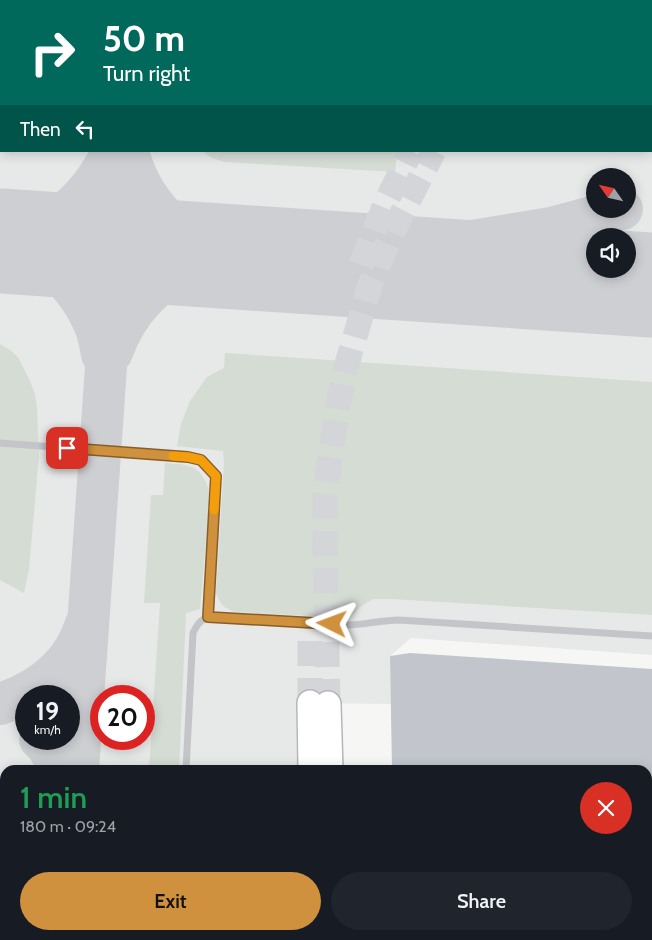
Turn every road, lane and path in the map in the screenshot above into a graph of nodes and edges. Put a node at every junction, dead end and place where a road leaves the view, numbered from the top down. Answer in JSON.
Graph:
{"nodes":[{"id":1,"x":0,"y":443,"type":"edge"},
{"id":2,"x":208,"y":617,"type":"junction"},
{"id":3,"x":652,"y":636,"type":"edge"},
{"id":4,"x":186,"y":765,"type":"edge"},
{"id":5,"x":312,"y":765,"type":"edge"},
{"id":6,"x":329,"y":765,"type":"edge"}],
"edges":[{"from":1,"to":2,"type":"lane"},
{"from":2,"to":3,"type":"lane"},
{"from":2,"to":4,"type":"lane"},
{"from":5,"to":6,"type":"highway"}]}
